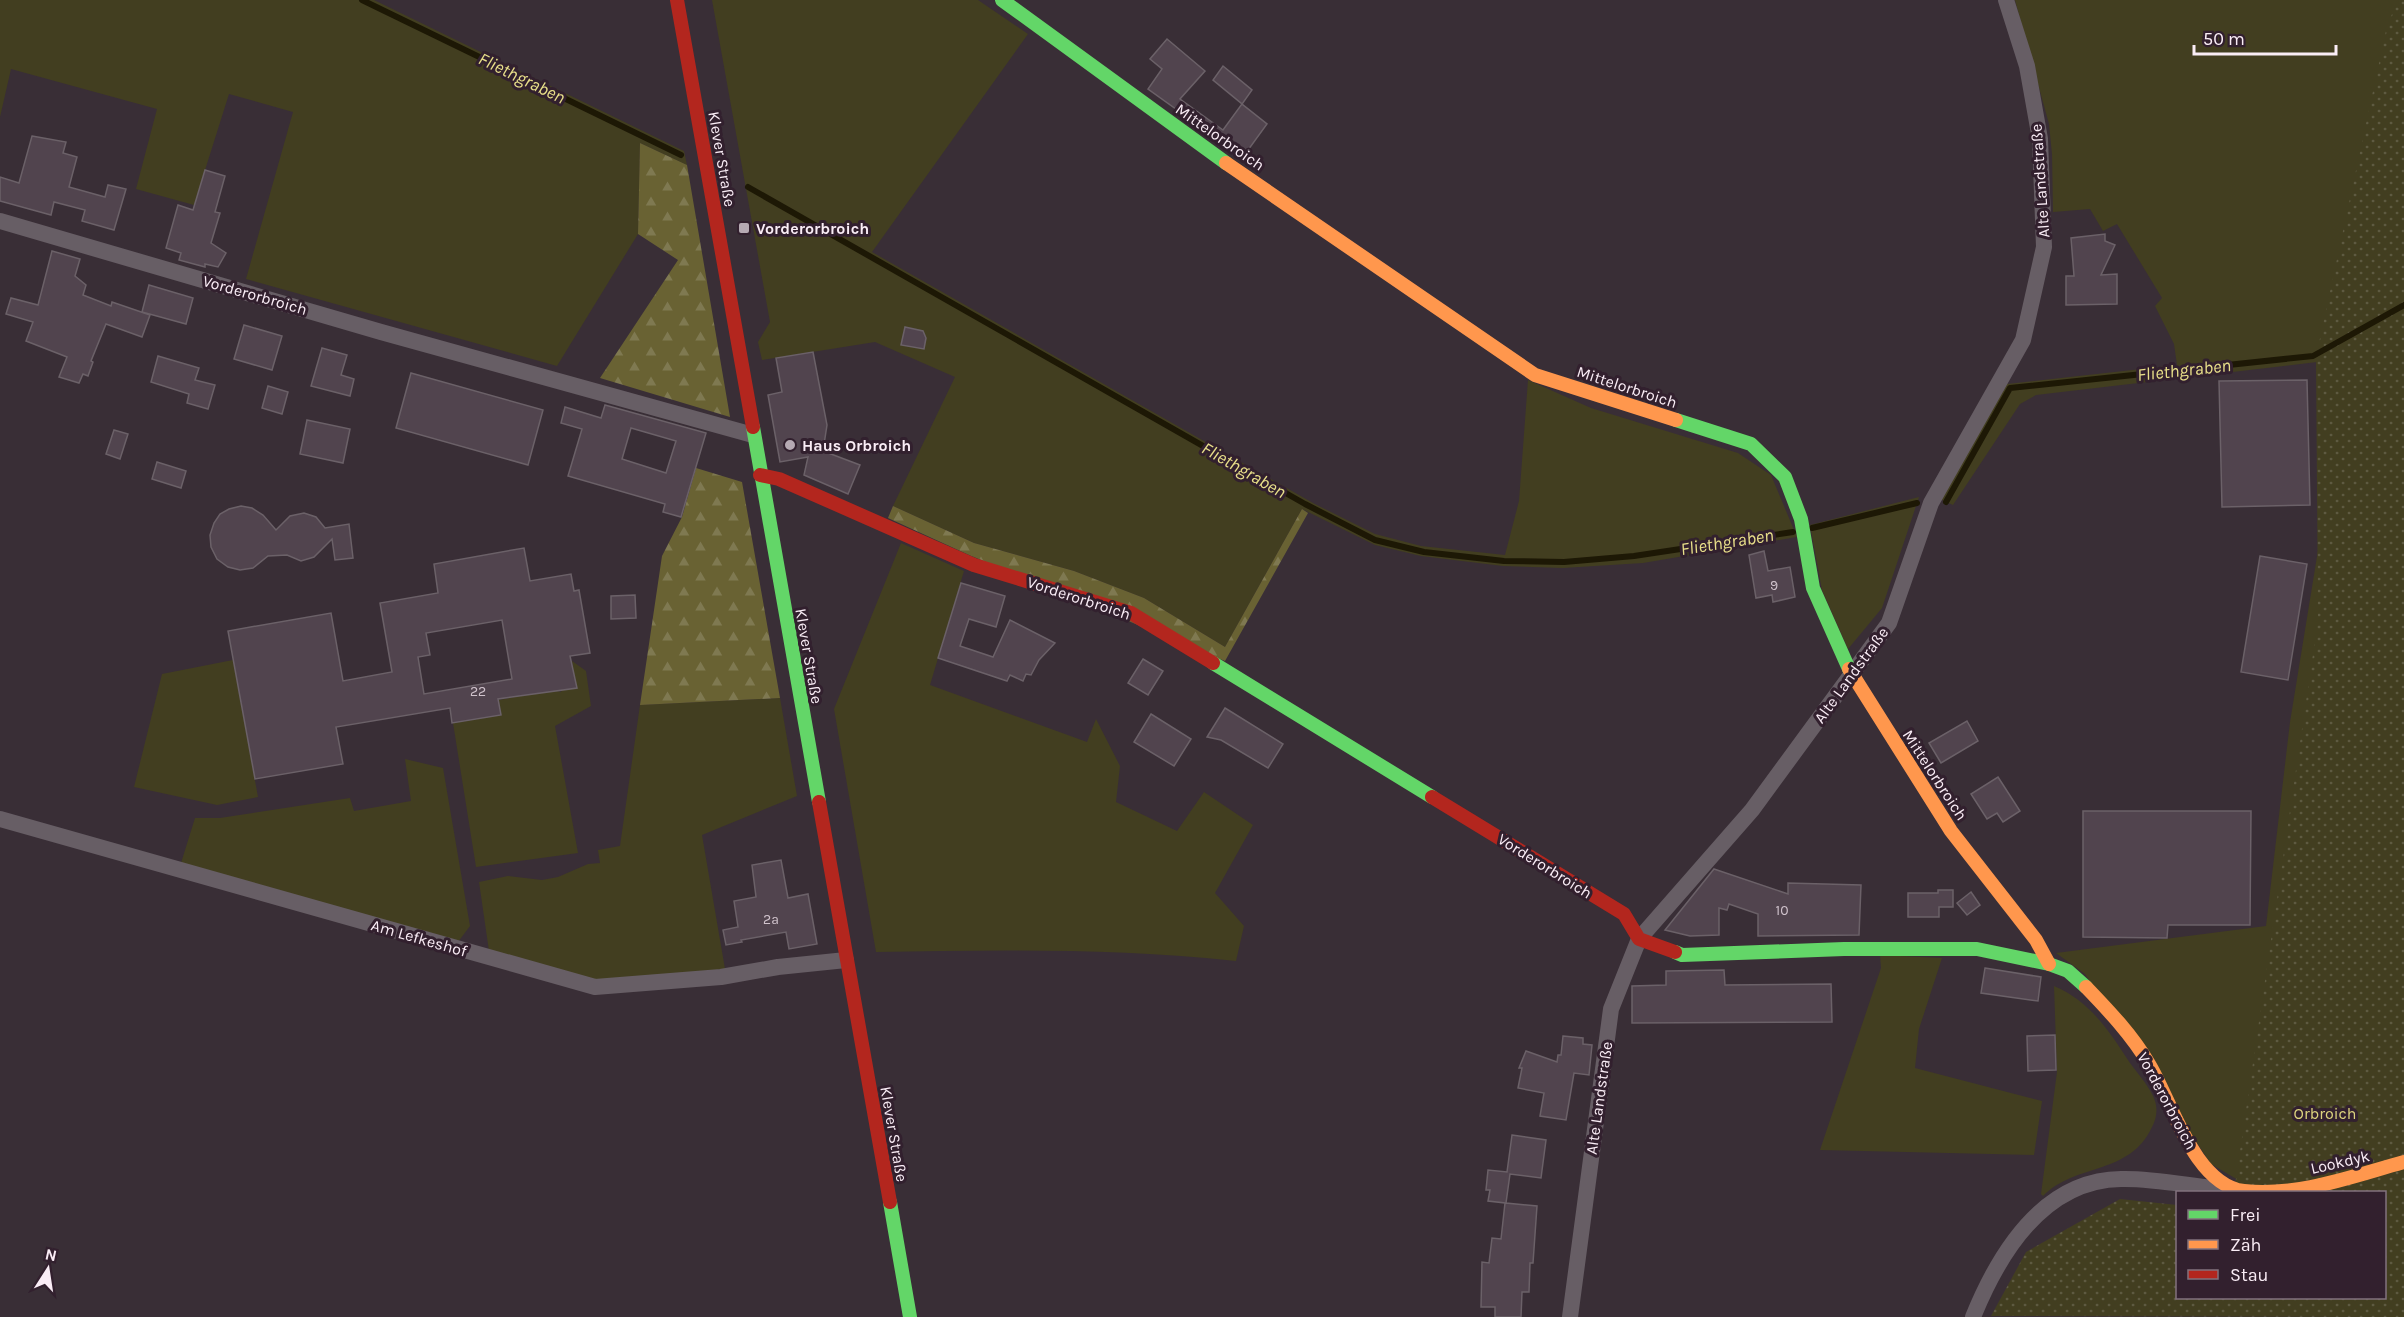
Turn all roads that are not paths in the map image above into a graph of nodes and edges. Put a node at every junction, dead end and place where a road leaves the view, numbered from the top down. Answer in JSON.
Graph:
{"nodes":[{"id":1,"x":677,"y":0,"type":"edge"},
{"id":2,"x":1002,"y":0,"type":"edge"},
{"id":3,"x":2006,"y":0,"type":"edge"},
{"id":4,"x":0,"y":221,"type":"edge"},
{"id":5,"x":753,"y":435,"type":"junction"},
{"id":6,"x":760,"y":475,"type":"junction"},
{"id":7,"x":1851,"y":674,"type":"junction"},
{"id":8,"x":0,"y":819,"type":"edge"},
{"id":9,"x":1639,"y":939,"type":"junction"},
{"id":10,"x":846,"y":960,"type":"junction"},
{"id":11,"x":2049,"y":964,"type":"junction"},
{"id":12,"x":2404,"y":1162,"type":"edge"},
{"id":13,"x":2242,"y":1191,"type":"junction"},
{"id":14,"x":2283,"y":1191,"type":"joint"},
{"id":15,"x":910,"y":1317,"type":"edge"},
{"id":16,"x":1570,"y":1317,"type":"edge"},
{"id":17,"x":1973,"y":1317,"type":"edge"}],
"edges":[{"from":1,"to":5,"type":"street","name":"Klever Straße"},
{"from":2,"to":7,"type":"street","name":"Mittelorbroich"},
{"from":3,"to":7,"type":"street","name":"Alte Landstraße"},
{"from":4,"to":5,"type":"street","name":"Vorderorbroich"},
{"from":5,"to":6,"type":"street","name":"Klever Straße"},
{"from":6,"to":9,"type":"street","name":"Vorderorbroich"},
{"from":6,"to":10,"type":"street","name":"Klever Straße"},
{"from":7,"to":9,"type":"street","name":"Alte Landstraße"},
{"from":7,"to":11,"type":"street","name":"Mittelorbroich"},
{"from":8,"to":10,"type":"street","name":"Am Lefkeshof"},
{"from":9,"to":11,"type":"street","name":"Vorderorbroich"},
{"from":9,"to":16,"type":"street","name":"Alte Landstraße"},
{"from":10,"to":15,"type":"street","name":"Klever Straße"},
{"from":11,"to":13,"type":"street","name":"Vorderorbroich"},
{"from":12,"to":14,"type":"street","name":"Lookdyk"},
{"from":13,"to":14,"type":"street","name":"Vorderorbroich"},
{"from":13,"to":17,"type":"street"}]}
